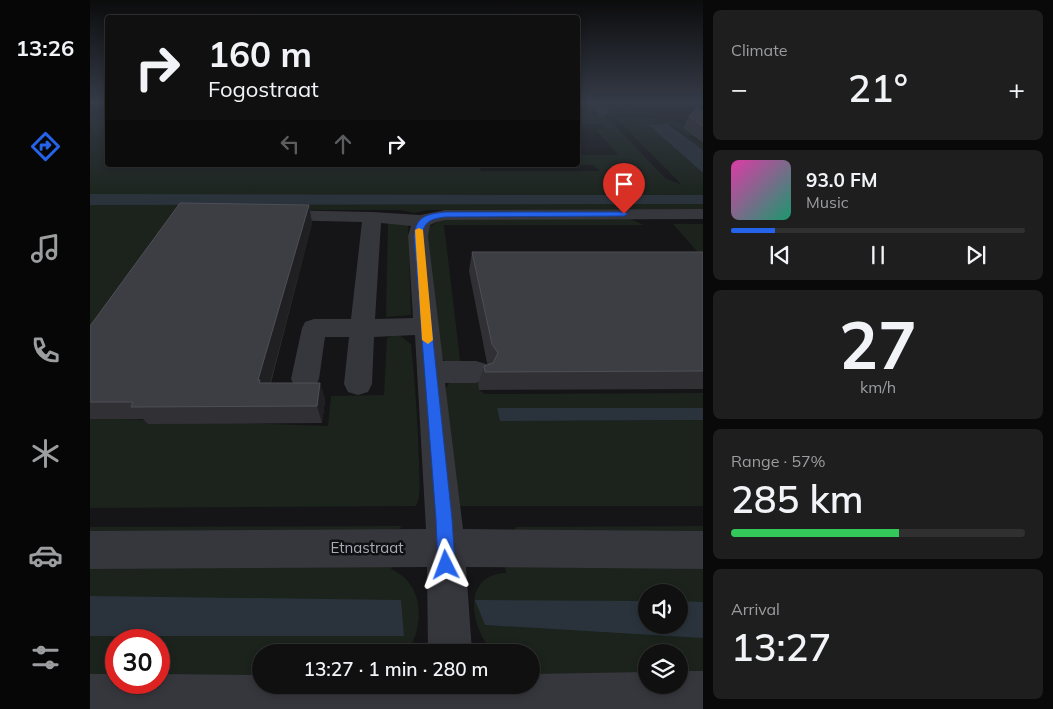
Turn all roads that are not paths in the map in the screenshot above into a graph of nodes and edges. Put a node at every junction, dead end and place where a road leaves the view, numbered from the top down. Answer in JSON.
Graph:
{"nodes":[{"id":1,"x":703,"y":214,"type":"edge"},
{"id":2,"x":254,"y":215,"type":"edge"},
{"id":3,"x":372,"y":217,"type":"junction"},
{"id":4,"x":423,"y":220,"type":"junction"},
{"id":5,"x":426,"y":326,"type":"junction"},
{"id":6,"x":362,"y":328,"type":"junction"},
{"id":7,"x":430,"y":372,"type":"junction"},
{"id":8,"x":476,"y":372,"type":"dead end"},
{"id":9,"x":304,"y":379,"type":"dead end"},
{"id":10,"x":358,"y":384,"type":"dead end"},
{"id":11,"x":446,"y":548,"type":"junction"},
{"id":12,"x":90,"y":550,"type":"edge"},
{"id":13,"x":703,"y":550,"type":"edge"},
{"id":14,"x":450,"y":644,"type":"edge"},
{"id":15,"x":703,"y":694,"type":"edge"},
{"id":16,"x":90,"y":697,"type":"edge"},
{"id":17,"x":452,"y":698,"type":"edge"}],
"edges":[{"from":1,"to":4,"type":"street"},
{"from":2,"to":3,"type":"street"},
{"from":3,"to":4,"type":"street"},
{"from":3,"to":6,"type":"street"},
{"from":4,"to":5,"type":"street"},
{"from":5,"to":6,"type":"street"},
{"from":5,"to":7,"type":"street"},
{"from":6,"to":9,"type":"street"},
{"from":6,"to":10,"type":"street"},
{"from":7,"to":8,"type":"street"},
{"from":7,"to":11,"type":"street"},
{"from":11,"to":12,"type":"street","name":"Etnastraat"},
{"from":11,"to":13,"type":"street","name":"Etnastraat"},
{"from":11,"to":14,"type":"street"},
{"from":15,"to":17,"type":"street"},
{"from":16,"to":17,"type":"street"}]}
